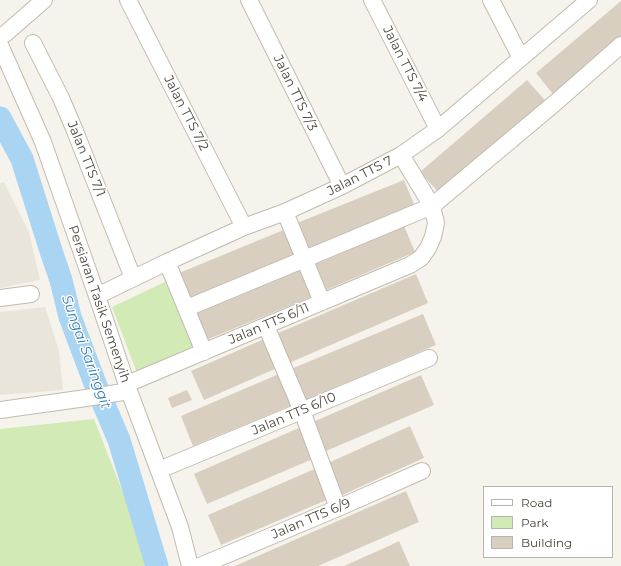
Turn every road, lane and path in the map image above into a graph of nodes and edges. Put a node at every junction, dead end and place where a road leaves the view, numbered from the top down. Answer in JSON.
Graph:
{"nodes":[{"id":1,"x":44,"y":0,"type":"edge"},
{"id":2,"x":128,"y":0,"type":"edge"},
{"id":3,"x":249,"y":0,"type":"edge"},
{"id":4,"x":372,"y":0,"type":"edge"},
{"id":5,"x":491,"y":0,"type":"edge"},
{"id":6,"x":589,"y":0,"type":"edge"},
{"id":7,"x":0,"y":36,"type":"edge"},
{"id":8,"x":32,"y":43,"type":"dead end"},
{"id":9,"x":0,"y":45,"type":"edge"},
{"id":10,"x":621,"y":45,"type":"edge"},
{"id":11,"x":521,"y":58,"type":"junction"},
{"id":12,"x":438,"y":129,"type":"junction"},
{"id":13,"x":401,"y":155,"type":"junction"},
{"id":14,"x":342,"y":186,"type":"junction"},
{"id":15,"x":432,"y":206,"type":"junction"},
{"id":16,"x":285,"y":212,"type":"junction"},
{"id":17,"x":244,"y":227,"type":"junction"},
{"id":18,"x":304,"y":259,"type":"junction"},
{"id":19,"x":167,"y":262,"type":"junction"},
{"id":20,"x":133,"y":278,"type":"junction"},
{"id":21,"x":31,"y":294,"type":"dead end"},
{"id":22,"x":97,"y":296,"type":"junction"},
{"id":23,"x":0,"y":298,"type":"edge"},
{"id":24,"x":322,"y":302,"type":"junction"},
{"id":25,"x":187,"y":308,"type":"junction"},
{"id":26,"x":266,"y":326,"type":"junction"},
{"id":27,"x":204,"y":352,"type":"junction"},
{"id":28,"x":429,"y":358,"type":"dead end"},
{"id":29,"x":128,"y":387,"type":"junction"},
{"id":30,"x":0,"y":410,"type":"edge"},
{"id":31,"x":302,"y":411,"type":"junction"},
{"id":32,"x":159,"y":470,"type":"junction"},
{"id":33,"x":422,"y":471,"type":"dead end"},
{"id":34,"x":338,"y":508,"type":"junction"},
{"id":35,"x":190,"y":566,"type":"edge"},
{"id":36,"x":200,"y":566,"type":"edge"}],
"edges":[{"from":1,"to":7,"type":"street"},
{"from":2,"to":17,"type":"street","name":"Jalan TTS 7/2"},
{"from":3,"to":14,"type":"street","name":"Jalan TTS 7/3"},
{"from":4,"to":12,"type":"street","name":"Jalan TTS 7/4"},
{"from":5,"to":11,"type":"street"},
{"from":6,"to":11,"type":"street","name":"Jalan TTS 7"},
{"from":8,"to":20,"type":"street","name":"Jalan TTS 7/1"},
{"from":9,"to":22,"type":"street","name":"Persiaran Tasik Semenyih"},
{"from":10,"to":15,"type":"street"},
{"from":11,"to":12,"type":"street","name":"Jalan TTS 7"},
{"from":12,"to":13,"type":"street","name":"Jalan TTS 7"},
{"from":13,"to":14,"type":"street","name":"Jalan TTS 7"},
{"from":13,"to":15,"type":"street"},
{"from":14,"to":16,"type":"street","name":"Jalan TTS 7"},
{"from":15,"to":18,"type":"street"},
{"from":15,"to":24,"type":"street","name":"Jalan TTS 6/11"},
{"from":16,"to":17,"type":"street","name":"Jalan TTS 7"},
{"from":16,"to":18,"type":"street"},
{"from":17,"to":19,"type":"street","name":"Jalan TTS 7"},
{"from":18,"to":24,"type":"street"},
{"from":18,"to":25,"type":"street"},
{"from":19,"to":20,"type":"street","name":"Jalan TTS 7"},
{"from":19,"to":25,"type":"street"},
{"from":20,"to":22,"type":"street","name":"Jalan TTS 7"},
{"from":21,"to":23,"type":"street"},
{"from":22,"to":29,"type":"street","name":"Persiaran Tasik Semenyih"},
{"from":24,"to":26,"type":"street","name":"Jalan TTS 6/11"},
{"from":25,"to":27,"type":"street"},
{"from":26,"to":27,"type":"street","name":"Jalan TTS 6/11"},
{"from":26,"to":31,"type":"street"},
{"from":27,"to":29,"type":"street","name":"Jalan TTS 6/11"},
{"from":28,"to":31,"type":"street","name":"Jalan TTS 6/10"},
{"from":29,"to":30,"type":"street","name":"Jalan TTS 6/11"},
{"from":29,"to":32,"type":"street","name":"Persiaran Tasik Semenyih"},
{"from":31,"to":32,"type":"street","name":"Jalan TTS 6/10"},
{"from":31,"to":34,"type":"street"},
{"from":32,"to":35,"type":"street","name":"Persiaran Tasik Semenyih"},
{"from":33,"to":34,"type":"street","name":"Jalan TTS 6/9"},
{"from":34,"to":36,"type":"street","name":"Jalan TTS 6/9"}]}
